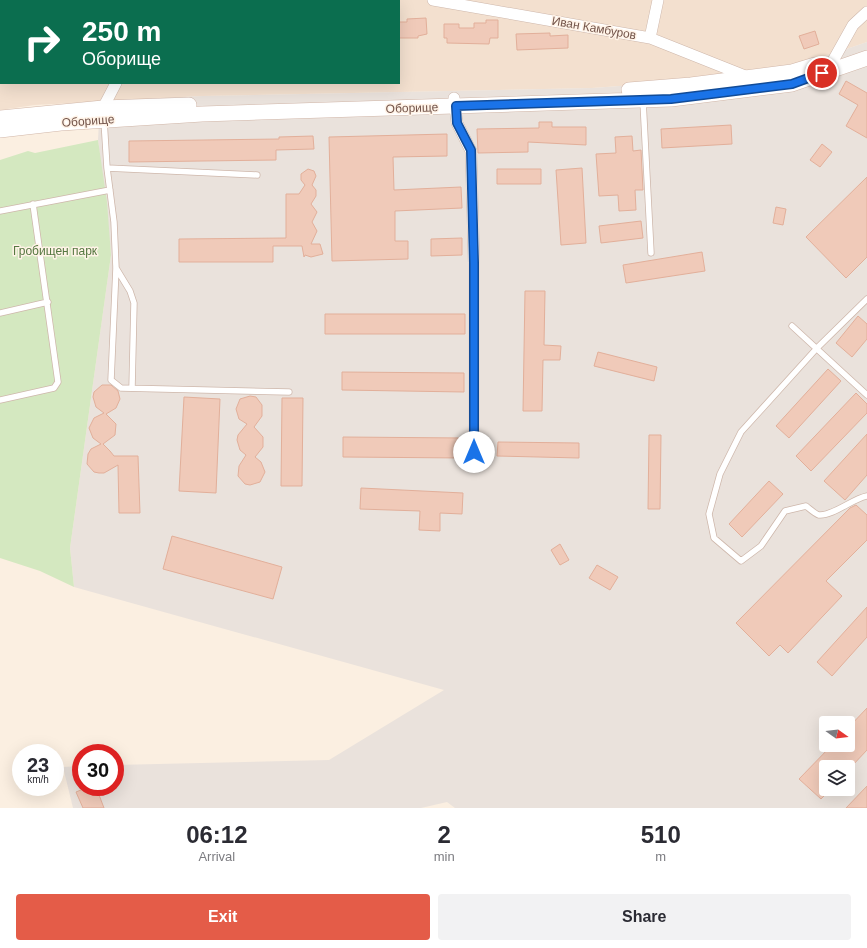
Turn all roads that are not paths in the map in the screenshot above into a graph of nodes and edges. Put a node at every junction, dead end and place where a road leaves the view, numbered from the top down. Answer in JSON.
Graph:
{"nodes":[{"id":1,"x":433,"y":0,"type":"edge"},
{"id":2,"x":658,"y":0,"type":"edge"},
{"id":3,"x":867,"y":12,"type":"edge"},
{"id":4,"x":650,"y":38,"type":"junction"},
{"id":5,"x":867,"y":48,"type":"edge"},
{"id":6,"x":867,"y":58,"type":"edge"},
{"id":7,"x":834,"y":59,"type":"junction"},
{"id":8,"x":750,"y":77,"type":"junction"},
{"id":9,"x":116,"y":84,"type":"edge"},
{"id":10,"x":643,"y":100,"type":"junction"},
{"id":11,"x":455,"y":102,"type":"junction"},
{"id":12,"x":104,"y":114,"type":"junction"},
{"id":13,"x":0,"y":118,"type":"edge"},
{"id":14,"x":0,"y":130,"type":"edge"},
{"id":15,"x":107,"y":168,"type":"junction"},
{"id":16,"x":257,"y":175,"type":"dead end"},
{"id":17,"x":110,"y":190,"type":"junction"},
{"id":18,"x":33,"y":204,"type":"junction"},
{"id":19,"x":0,"y":211,"type":"edge"},
{"id":20,"x":651,"y":253,"type":"dead end"},
{"id":21,"x":116,"y":268,"type":"junction"},
{"id":22,"x":867,"y":299,"type":"edge"},
{"id":23,"x":48,"y":302,"type":"junction"},
{"id":24,"x":0,"y":313,"type":"edge"},
{"id":25,"x":792,"y":326,"type":"dead end"},
{"id":26,"x":817,"y":348,"type":"junction"},
{"id":27,"x":132,"y":388,"type":"junction"},
{"id":28,"x":289,"y":392,"type":"dead end"},
{"id":29,"x":867,"y":395,"type":"edge"},
{"id":30,"x":0,"y":400,"type":"edge"},
{"id":31,"x":474,"y":452,"type":"dead end"},
{"id":32,"x":867,"y":496,"type":"edge"}],
"edges":[{"from":1,"to":4,"type":"street","name":"Иван Камбуров"},
{"from":2,"to":4,"type":"street"},
{"from":3,"to":7,"type":"street"},
{"from":4,"to":8,"type":"street","name":"Иван Камбуров"},
{"from":5,"to":7,"type":"main road","name":"Оборище"},
{"from":6,"to":10,"type":"main road","name":"Оборище"},
{"from":7,"to":8,"type":"main road","name":"Оборище"},
{"from":8,"to":11,"type":"main road","name":"Оборище"},
{"from":9,"to":12,"type":"street"},
{"from":10,"to":11,"type":"main road","name":"Оборище"},
{"from":10,"to":20,"type":"lane"},
{"from":11,"to":12,"type":"main road","name":"Оборище"},
{"from":11,"to":31,"type":"street"},
{"from":12,"to":13,"type":"main road","name":"Оборище"},
{"from":12,"to":14,"type":"main road","name":"Оборище"},
{"from":12,"to":15,"type":"lane"},
{"from":15,"to":16,"type":"lane"},
{"from":15,"to":17,"type":"lane"},
{"from":17,"to":18,"type":"lane"},
{"from":17,"to":21,"type":"lane"},
{"from":18,"to":19,"type":"lane"},
{"from":18,"to":23,"type":"lane"},
{"from":21,"to":27,"type":"lane"},
{"from":21,"to":27,"type":"lane"},
{"from":22,"to":26,"type":"lane"},
{"from":23,"to":24,"type":"lane"},
{"from":23,"to":30,"type":"lane"},
{"from":25,"to":26,"type":"lane"},
{"from":26,"to":29,"type":"lane"},
{"from":26,"to":32,"type":"lane"},
{"from":27,"to":28,"type":"lane"}]}
